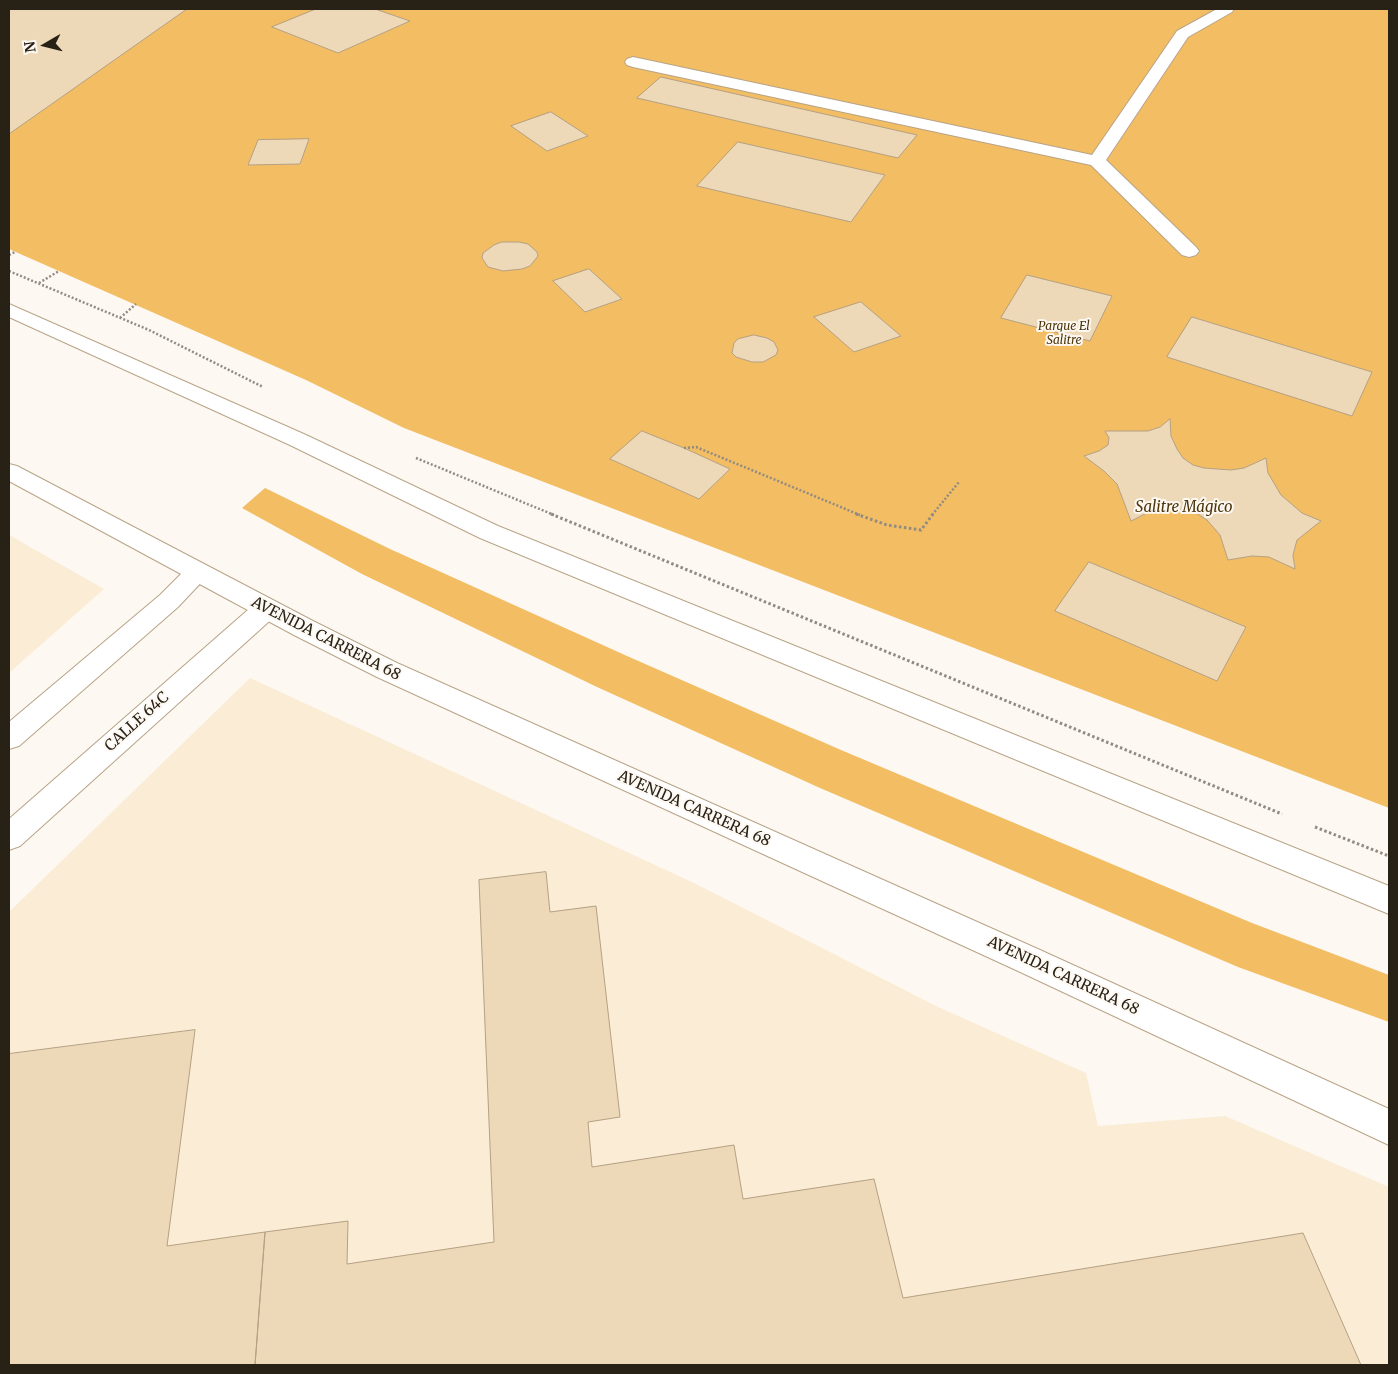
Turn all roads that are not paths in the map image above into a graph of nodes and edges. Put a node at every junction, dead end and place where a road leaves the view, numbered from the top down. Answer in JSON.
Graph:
{"nodes":[{"id":1,"x":1227,"y":9,"type":"edge"},
{"id":2,"x":634,"y":62,"type":"dead end"},
{"id":3,"x":1097,"y":161,"type":"junction"},
{"id":4,"x":1189,"y":251,"type":"dead end"},
{"id":5,"x":9,"y":310,"type":"edge"},
{"id":6,"x":9,"y":471,"type":"edge"},
{"id":7,"x":198,"y":572,"type":"junction"},
{"id":8,"x":266,"y":609,"type":"junction"},
{"id":9,"x":9,"y":738,"type":"edge"},
{"id":10,"x":9,"y":837,"type":"edge"},
{"id":11,"x":1389,"y":900,"type":"edge"},
{"id":12,"x":1389,"y":1126,"type":"edge"}],
"edges":[{"from":1,"to":3,"type":"main road"},
{"from":2,"to":3,"type":"main road"},
{"from":3,"to":4,"type":"main road"},
{"from":5,"to":11,"type":"main road"},
{"from":6,"to":7,"type":"main road","name":"AVENIDA CARRERA 68"},
{"from":7,"to":8,"type":"main road","name":"AVENIDA CARRERA 68"},
{"from":7,"to":9,"type":"main road"},
{"from":8,"to":10,"type":"main road","name":"CALLE 64C"},
{"from":8,"to":12,"type":"main road","name":"AVENIDA CARRERA 68"}]}
